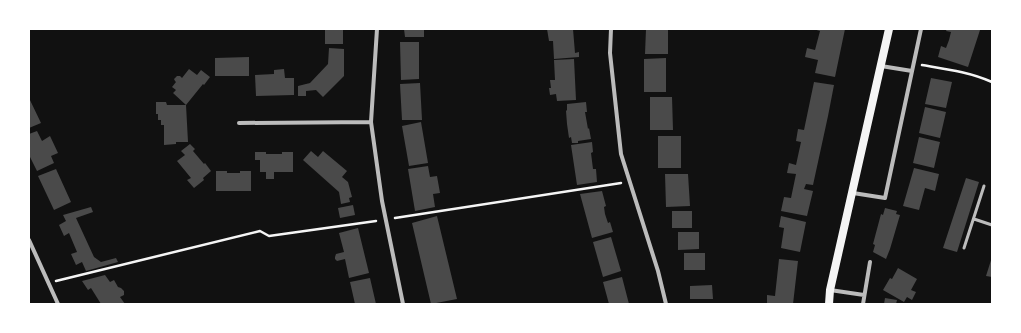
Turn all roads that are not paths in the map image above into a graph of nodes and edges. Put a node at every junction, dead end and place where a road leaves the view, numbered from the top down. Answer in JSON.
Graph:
{"nodes":[{"id":1,"x":377,"y":29,"type":"edge"},
{"id":2,"x":611,"y":29,"type":"edge"},
{"id":3,"x":889,"y":29,"type":"edge"},
{"id":4,"x":921,"y":29,"type":"edge"},
{"id":5,"x":881,"y":66,"type":"junction"},
{"id":6,"x":912,"y":71,"type":"junction"},
{"id":7,"x":371,"y":122,"type":"junction"},
{"id":8,"x":239,"y":123,"type":"dead end"},
{"id":9,"x":984,"y":186,"type":"dead end"},
{"id":10,"x":852,"y":193,"type":"junction"},
{"id":11,"x":974,"y":219,"type":"junction"},
{"id":12,"x":992,"y":225,"type":"edge"},
{"id":13,"x":29,"y":240,"type":"edge"},
{"id":14,"x":964,"y":248,"type":"dead end"},
{"id":15,"x":870,"y":262,"type":"dead end"},
{"id":16,"x":830,"y":290,"type":"junction"},
{"id":17,"x":864,"y":295,"type":"junction"},
{"id":18,"x":58,"y":304,"type":"edge"},
{"id":19,"x":403,"y":304,"type":"edge"},
{"id":20,"x":666,"y":304,"type":"edge"},
{"id":21,"x":828,"y":304,"type":"edge"},
{"id":22,"x":863,"y":304,"type":"edge"}],
"edges":[{"from":1,"to":7,"type":"street"},
{"from":2,"to":20,"type":"street"},
{"from":3,"to":5,"type":"main road"},
{"from":4,"to":6,"type":"street"},
{"from":5,"to":6,"type":"street"},
{"from":5,"to":10,"type":"main road"},
{"from":6,"to":10,"type":"street"},
{"from":7,"to":8,"type":"street"},
{"from":7,"to":19,"type":"street"},
{"from":9,"to":11,"type":"lane"},
{"from":10,"to":16,"type":"main road"},
{"from":11,"to":12,"type":"lane"},
{"from":11,"to":14,"type":"lane"},
{"from":13,"to":18,"type":"street"},
{"from":15,"to":17,"type":"street"},
{"from":16,"to":17,"type":"street"},
{"from":16,"to":21,"type":"main road"},
{"from":17,"to":22,"type":"street"}]}
